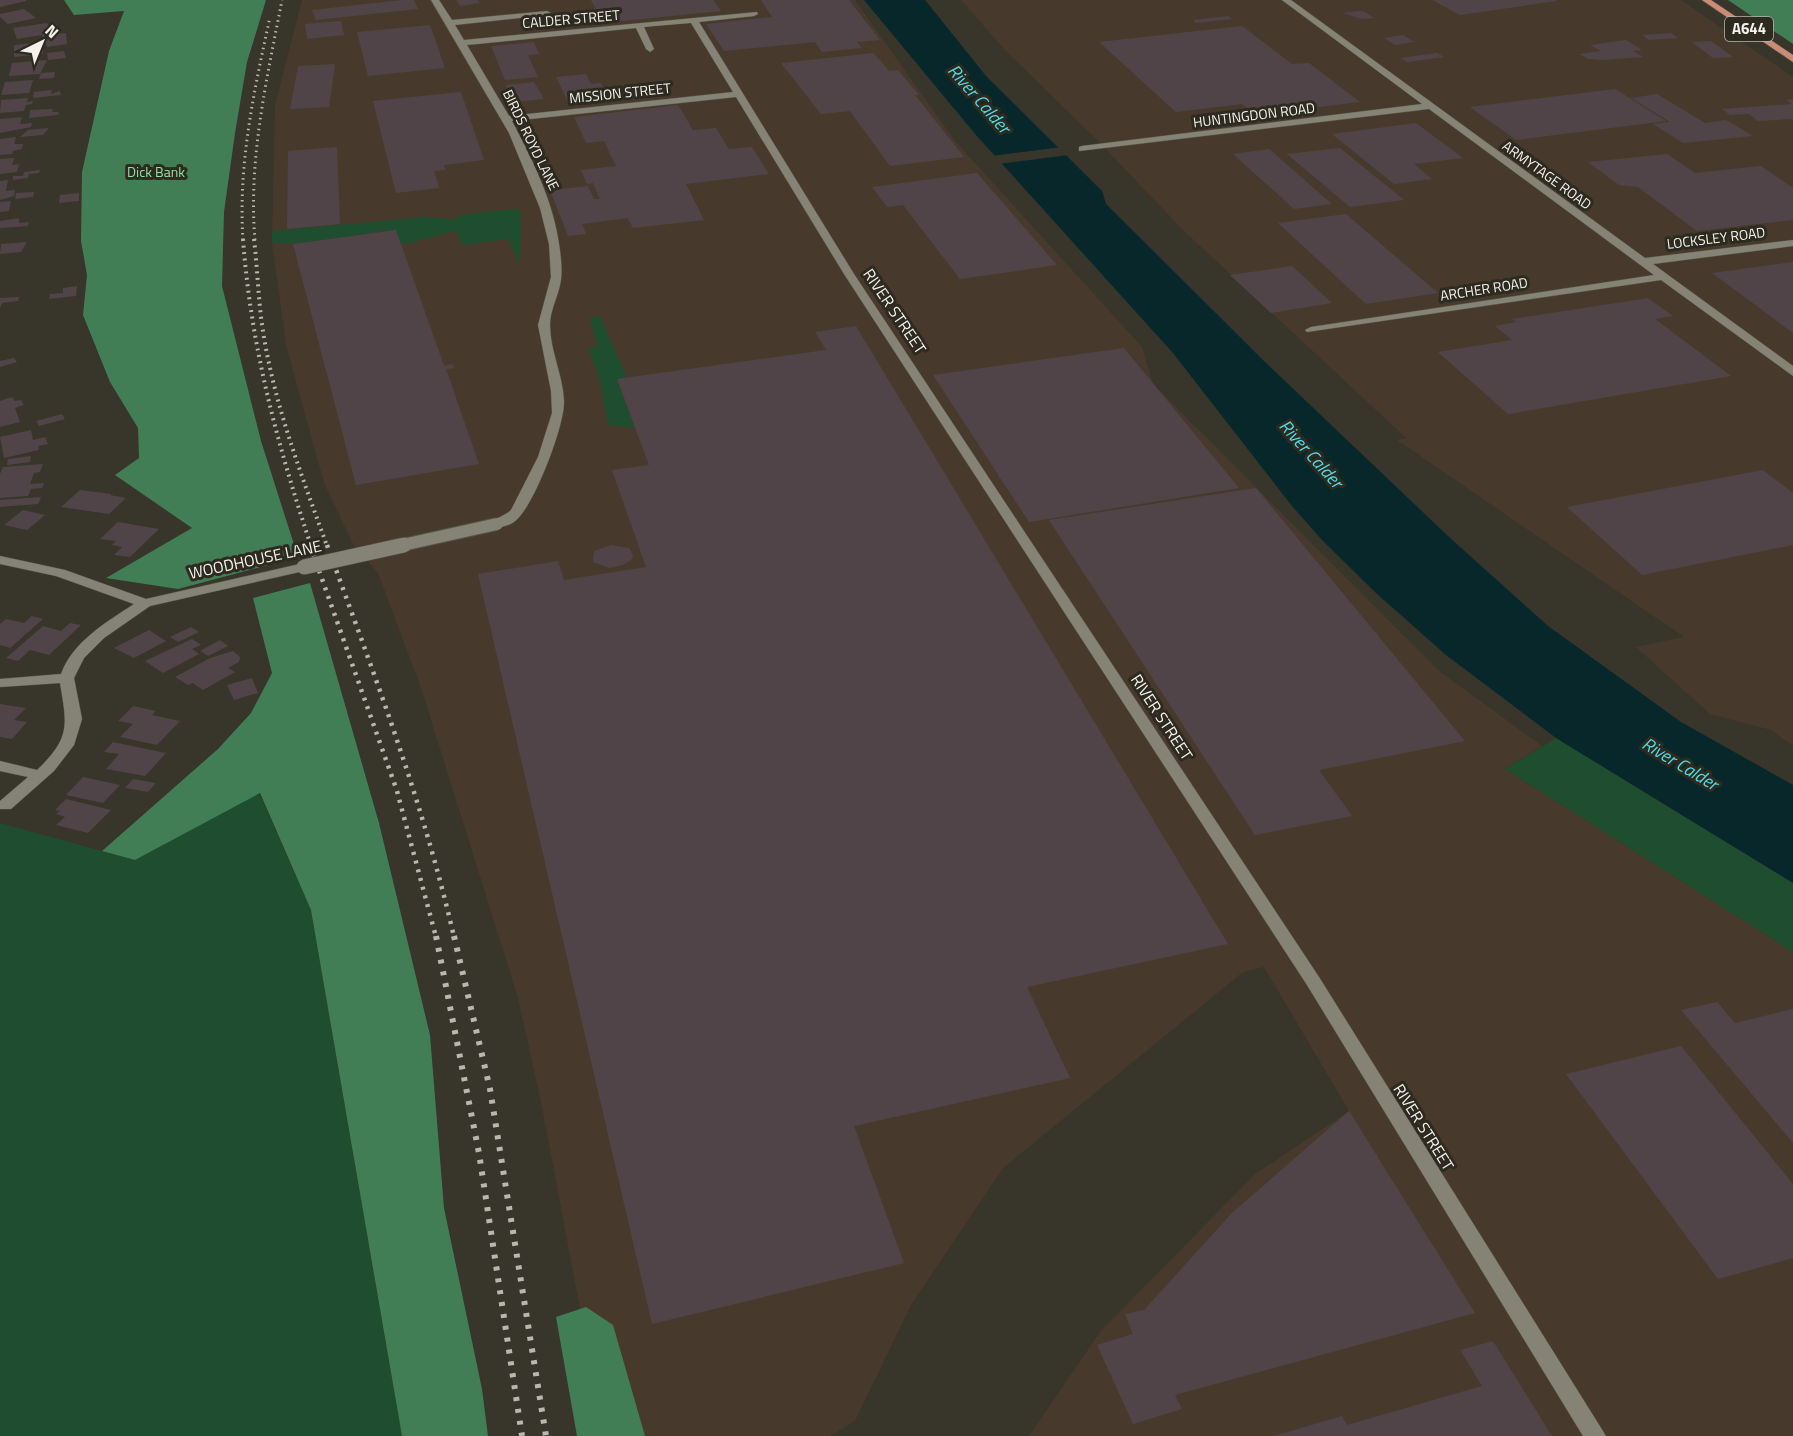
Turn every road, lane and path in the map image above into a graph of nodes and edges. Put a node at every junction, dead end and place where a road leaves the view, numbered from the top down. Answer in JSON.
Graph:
{"nodes":[{"id":1,"x":435,"y":0,"type":"edge"},
{"id":2,"x":1286,"y":0,"type":"edge"},
{"id":3,"x":1706,"y":0,"type":"edge"},
{"id":4,"x":547,"y":13,"type":"dead end"},
{"id":5,"x":754,"y":14,"type":"dead end"},
{"id":6,"x":694,"y":21,"type":"junction"},
{"id":7,"x":449,"y":23,"type":"junction"},
{"id":8,"x":639,"y":26,"type":"junction"},
{"id":9,"x":463,"y":43,"type":"junction"},
{"id":10,"x":650,"y":49,"type":"dead end"},
{"id":11,"x":1793,"y":59,"type":"edge"},
{"id":12,"x":739,"y":94,"type":"junction"},
{"id":13,"x":1431,"y":106,"type":"junction"},
{"id":14,"x":504,"y":119,"type":"junction"},
{"id":15,"x":1082,"y":149,"type":"dead end"},
{"id":16,"x":1793,"y":243,"type":"edge"},
{"id":17,"x":1642,"y":262,"type":"junction"},
{"id":18,"x":1662,"y":277,"type":"junction"},
{"id":19,"x":1311,"y":330,"type":"dead end"},
{"id":20,"x":1793,"y":372,"type":"edge"},
{"id":21,"x":517,"y":512,"type":"joint"},
{"id":22,"x":0,"y":560,"type":"edge"},
{"id":23,"x":145,"y":603,"type":"junction"},
{"id":24,"x":68,"y":678,"type":"junction"},
{"id":25,"x":0,"y":683,"type":"edge"},
{"id":26,"x":0,"y":766,"type":"edge"},
{"id":27,"x":39,"y":774,"type":"junction"},
{"id":28,"x":5,"y":806,"type":"dead end"},
{"id":29,"x":1595,"y":1436,"type":"edge"}],
"edges":[{"from":1,"to":7,"type":"street","name":"BIRDS ROYD LANE"},
{"from":2,"to":13,"type":"street","name":"ARMYTAGE ROAD"},
{"from":3,"to":11,"type":"main road","number":"A644"},
{"from":4,"to":7,"type":"street"},
{"from":5,"to":6,"type":"street","name":"CALDER STREET"},
{"from":6,"to":8,"type":"street","name":"CALDER STREET"},
{"from":6,"to":12,"type":"street","name":"RIVER STREET"},
{"from":7,"to":9,"type":"street","name":"BIRDS ROYD LANE"},
{"from":8,"to":9,"type":"street","name":"CALDER STREET"},
{"from":8,"to":10,"type":"street"},
{"from":9,"to":14,"type":"street","name":"BIRDS ROYD LANE"},
{"from":12,"to":14,"type":"street","name":"MISSION STREET"},
{"from":12,"to":29,"type":"street","name":"RIVER STREET"},
{"from":13,"to":15,"type":"street","name":"HUNTINGDON ROAD"},
{"from":13,"to":17,"type":"street","name":"ARMYTAGE ROAD"},
{"from":14,"to":21,"type":"street","name":"BIRDS ROYD LANE"},
{"from":16,"to":17,"type":"street","name":"LOCKSLEY ROAD"},
{"from":17,"to":18,"type":"street","name":"ARMYTAGE ROAD"},
{"from":18,"to":19,"type":"street","name":"ARCHER ROAD"},
{"from":18,"to":20,"type":"street","name":"ARMYTAGE ROAD"},
{"from":21,"to":23,"type":"street","name":"WOODHOUSE LANE","bridge":true},
{"from":22,"to":23,"type":"street"},
{"from":23,"to":24,"type":"street"},
{"from":24,"to":25,"type":"street"},
{"from":24,"to":27,"type":"street"},
{"from":26,"to":27,"type":"street"},
{"from":27,"to":28,"type":"street"}]}
